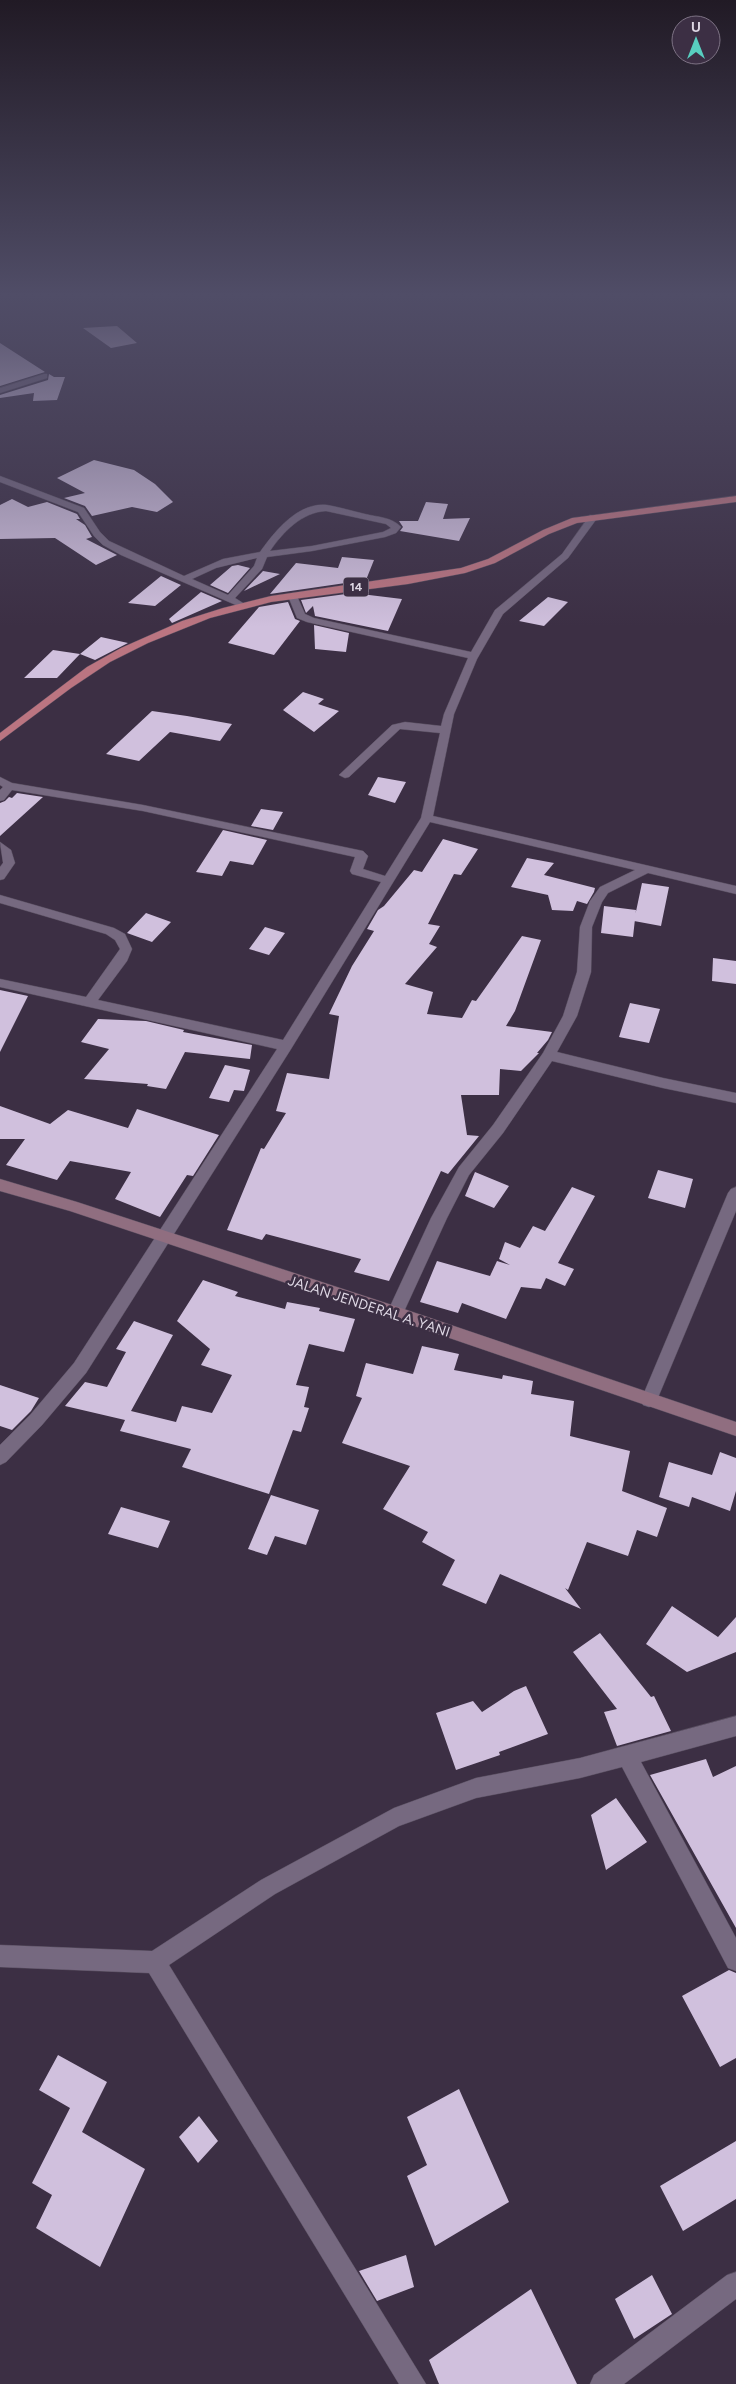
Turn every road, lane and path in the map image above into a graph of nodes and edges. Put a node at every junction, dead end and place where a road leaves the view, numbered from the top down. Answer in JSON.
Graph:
{"nodes":[{"id":1,"x":0,"y":479,"type":"edge"},
{"id":2,"x":736,"y":499,"type":"edge"},
{"id":3,"x":593,"y":517,"type":"junction"},
{"id":4,"x":263,"y":554,"type":"junction"},
{"id":5,"x":184,"y":580,"type":"junction"},
{"id":6,"x":293,"y":596,"type":"junction"},
{"id":7,"x":229,"y":599,"type":"junction"},
{"id":8,"x":244,"y":605,"type":"junction"},
{"id":9,"x":474,"y":656,"type":"junction"},
{"id":10,"x":446,"y":730,"type":"junction"},
{"id":11,"x":0,"y":738,"type":"edge"},
{"id":12,"x":345,"y":775,"type":"dead end"},
{"id":13,"x":5,"y":783,"type":"edge"},
{"id":14,"x":0,"y":798,"type":"edge"},
{"id":15,"x":427,"y":818,"type":"junction"},
{"id":16,"x":0,"y":846,"type":"edge"},
{"id":17,"x":647,"y":869,"type":"junction"},
{"id":18,"x":0,"y":876,"type":"edge"},
{"id":19,"x":387,"y":880,"type":"junction"},
{"id":20,"x":736,"y":890,"type":"edge"},
{"id":21,"x":0,"y":899,"type":"edge"},
{"id":22,"x":0,"y":983,"type":"edge"},
{"id":23,"x":90,"y":1001,"type":"junction"},
{"id":24,"x":286,"y":1046,"type":"junction"},
{"id":25,"x":549,"y":1055,"type":"junction"},
{"id":26,"x":736,"y":1098,"type":"edge"},
{"id":27,"x":0,"y":1185,"type":"edge"},
{"id":28,"x":736,"y":1193,"type":"edge"},
{"id":29,"x":162,"y":1237,"type":"junction"},
{"id":30,"x":395,"y":1313,"type":"junction"},
{"id":31,"x":649,"y":1400,"type":"junction"},
{"id":32,"x":736,"y":1429,"type":"edge"},
{"id":33,"x":0,"y":1458,"type":"edge"},
{"id":34,"x":736,"y":1726,"type":"edge"},
{"id":35,"x":627,"y":1756,"type":"junction"},
{"id":36,"x":0,"y":1956,"type":"edge"},
{"id":37,"x":736,"y":1960,"type":"edge"},
{"id":38,"x":155,"y":1962,"type":"junction"},
{"id":39,"x":736,"y":2284,"type":"edge"},
{"id":40,"x":413,"y":2384,"type":"edge"},
{"id":41,"x":603,"y":2384,"type":"edge"}],
"edges":[{"from":1,"to":5,"type":"street"},
{"from":2,"to":3,"type":"highway","number":"14"},
{"from":3,"to":6,"type":"highway","number":"14"},
{"from":3,"to":9,"type":"street"},
{"from":4,"to":4,"type":"street"},
{"from":4,"to":5,"type":"street"},
{"from":4,"to":7,"type":"street"},
{"from":5,"to":7,"type":"street"},
{"from":6,"to":8,"type":"highway","number":"14"},
{"from":6,"to":9,"type":"street"},
{"from":7,"to":8,"type":"street"},
{"from":8,"to":11,"type":"highway","number":"14"},
{"from":9,"to":10,"type":"street"},
{"from":10,"to":12,"type":"street"},
{"from":10,"to":15,"type":"street"},
{"from":13,"to":14,"type":"street"},
{"from":13,"to":19,"type":"street"},
{"from":15,"to":17,"type":"street"},
{"from":15,"to":19,"type":"street"},
{"from":16,"to":18,"type":"street"},
{"from":17,"to":20,"type":"street"},
{"from":17,"to":25,"type":"street"},
{"from":19,"to":24,"type":"street"},
{"from":21,"to":23,"type":"street"},
{"from":22,"to":23,"type":"street"},
{"from":23,"to":24,"type":"street"},
{"from":24,"to":29,"type":"street"},
{"from":25,"to":26,"type":"street"},
{"from":25,"to":30,"type":"street"},
{"from":27,"to":29,"type":"main road","name":"JALAN JENDERAL A. YANI"},
{"from":28,"to":31,"type":"street"},
{"from":29,"to":30,"type":"main road","name":"JALAN JENDERAL A. YANI"},
{"from":29,"to":33,"type":"street"},
{"from":30,"to":31,"type":"main road","name":"JALAN JENDERAL A. YANI"},
{"from":31,"to":32,"type":"main road","name":"JALAN JENDERAL A. YANI"},
{"from":34,"to":35,"type":"street"},
{"from":35,"to":37,"type":"street"},
{"from":35,"to":38,"type":"street"},
{"from":36,"to":38,"type":"street"},
{"from":38,"to":40,"type":"street"},
{"from":39,"to":41,"type":"street"}]}
